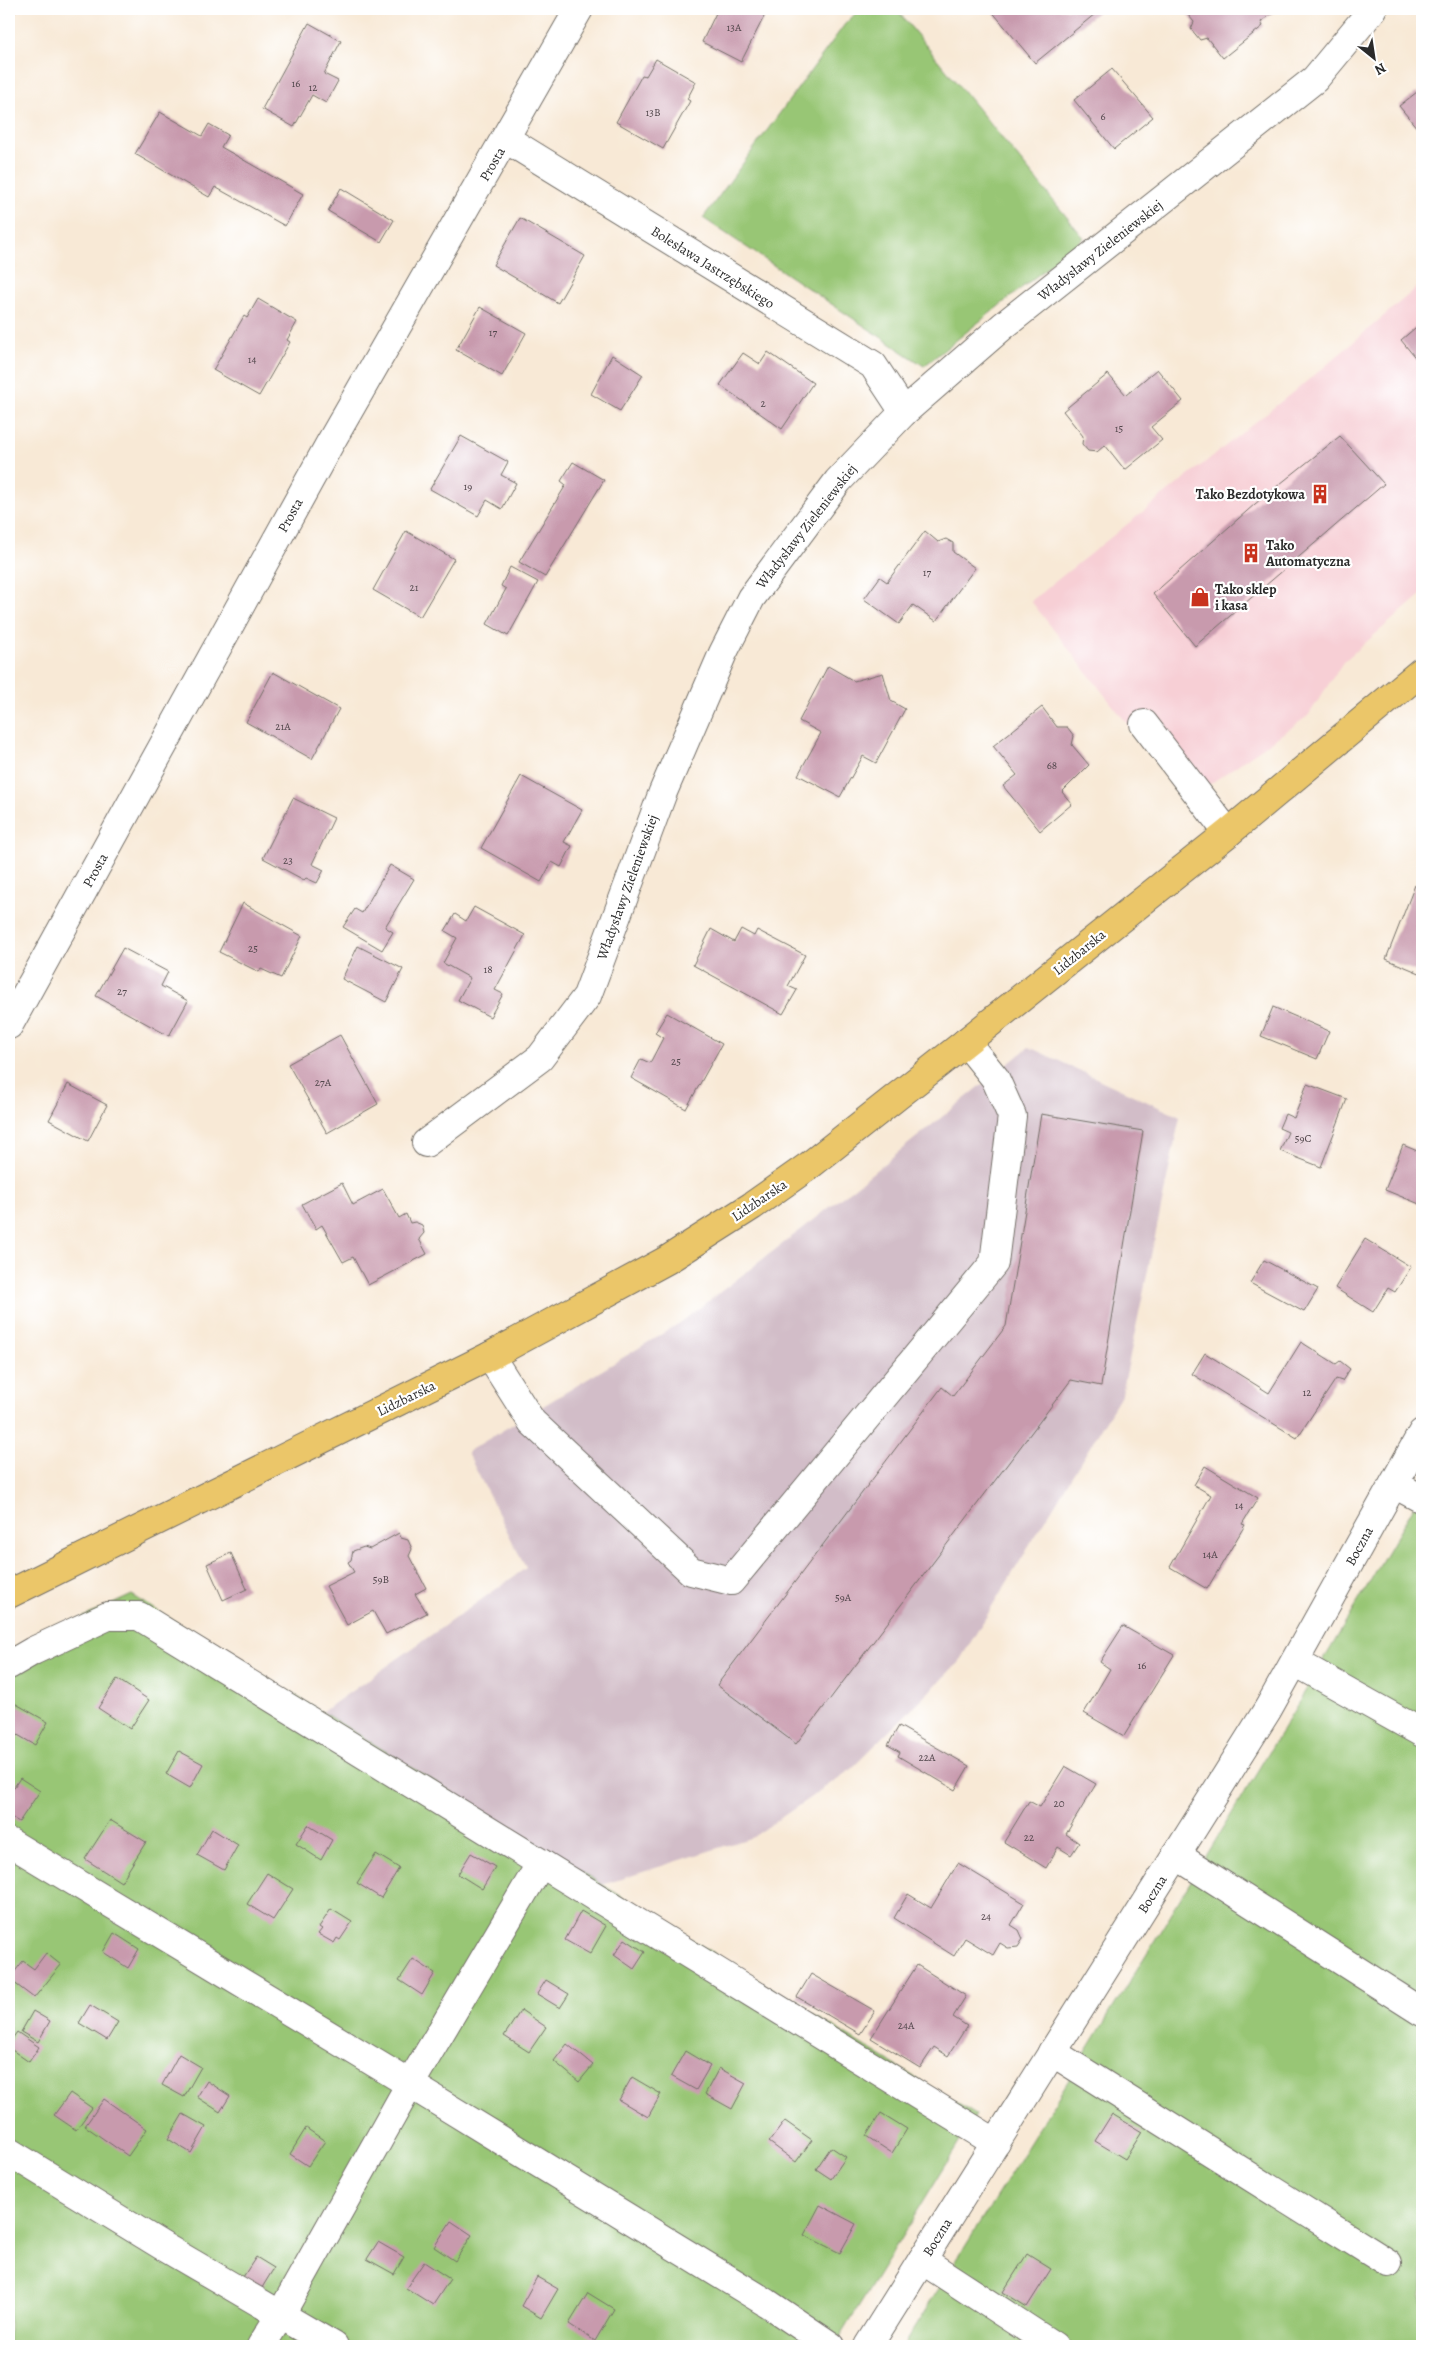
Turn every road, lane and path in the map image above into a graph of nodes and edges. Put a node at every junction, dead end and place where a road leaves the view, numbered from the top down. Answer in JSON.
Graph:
{"nodes":[{"id":1,"x":579,"y":9,"type":"edge"},
{"id":2,"x":1373,"y":9,"type":"edge"},
{"id":3,"x":506,"y":140,"type":"junction"},
{"id":4,"x":904,"y":412,"type":"junction"},
{"id":5,"x":1422,"y":671,"type":"edge"},
{"id":6,"x":1144,"y":724,"type":"dead end"},
{"id":7,"x":1228,"y":833,"type":"junction"},
{"id":8,"x":9,"y":1025,"type":"edge"},
{"id":9,"x":966,"y":1042,"type":"junction"},
{"id":10,"x":426,"y":1143,"type":"dead end"},
{"id":11,"x":490,"y":1356,"type":"junction"},
{"id":12,"x":1422,"y":1433,"type":"edge"},
{"id":13,"x":1394,"y":1484,"type":"junction"},
{"id":14,"x":1422,"y":1499,"type":"edge"},
{"id":15,"x":9,"y":1594,"type":"edge"},
{"id":16,"x":1295,"y":1662,"type":"junction"},
{"id":17,"x":9,"y":1665,"type":"edge"},
{"id":18,"x":1422,"y":1733,"type":"edge"},
{"id":19,"x":9,"y":1842,"type":"edge"},
{"id":20,"x":1176,"y":1855,"type":"junction"},
{"id":21,"x":541,"y":1863,"type":"junction"},
{"id":22,"x":1422,"y":2012,"type":"edge"},
{"id":23,"x":1052,"y":2052,"type":"junction"},
{"id":24,"x":410,"y":2084,"type":"junction"},
{"id":25,"x":996,"y":2143,"type":"junction"},
{"id":26,"x":9,"y":2152,"type":"edge"},
{"id":27,"x":922,"y":2260,"type":"junction"},
{"id":28,"x":1388,"y":2263,"type":"dead end"},
{"id":29,"x":281,"y":2314,"type":"junction"},
{"id":30,"x":261,"y":2346,"type":"edge"},
{"id":31,"x":334,"y":2346,"type":"edge"},
{"id":32,"x":832,"y":2346,"type":"edge"},
{"id":33,"x":868,"y":2346,"type":"edge"},
{"id":34,"x":1054,"y":2346,"type":"edge"}],
"edges":[{"from":1,"to":3,"type":"street","name":"Prosta"},
{"from":2,"to":4,"type":"street","name":"Władysławy Zieleniewskiej"},
{"from":3,"to":4,"type":"street","name":"Bolesława Jastrzębskiego"},
{"from":3,"to":8,"type":"street","name":"Prosta"},
{"from":4,"to":10,"type":"street","name":"Władysławy Zieleniewskiej"},
{"from":5,"to":7,"type":"main road","name":"Lidzbarska"},
{"from":6,"to":7,"type":"street"},
{"from":7,"to":9,"type":"main road","name":"Lidzbarska"},
{"from":9,"to":11,"type":"main road","name":"Lidzbarska"},
{"from":9,"to":11,"type":"street"},
{"from":11,"to":15,"type":"main road","name":"Lidzbarska"},
{"from":12,"to":13,"type":"street","name":"Boczna"},
{"from":13,"to":14,"type":"street"},
{"from":13,"to":16,"type":"street","name":"Boczna"},
{"from":16,"to":18,"type":"street"},
{"from":16,"to":20,"type":"street","name":"Boczna"},
{"from":17,"to":21,"type":"street"},
{"from":19,"to":24,"type":"street"},
{"from":20,"to":22,"type":"street"},
{"from":20,"to":23,"type":"street","name":"Boczna"},
{"from":21,"to":24,"type":"street"},
{"from":21,"to":25,"type":"street"},
{"from":23,"to":25,"type":"street","name":"Boczna"},
{"from":23,"to":28,"type":"street"},
{"from":24,"to":29,"type":"street"},
{"from":24,"to":32,"type":"street"},
{"from":25,"to":27,"type":"street","name":"Boczna"},
{"from":26,"to":29,"type":"street"},
{"from":27,"to":33,"type":"street","name":"Boczna"},
{"from":27,"to":34,"type":"street"},
{"from":29,"to":30,"type":"street"},
{"from":29,"to":31,"type":"street"}]}
